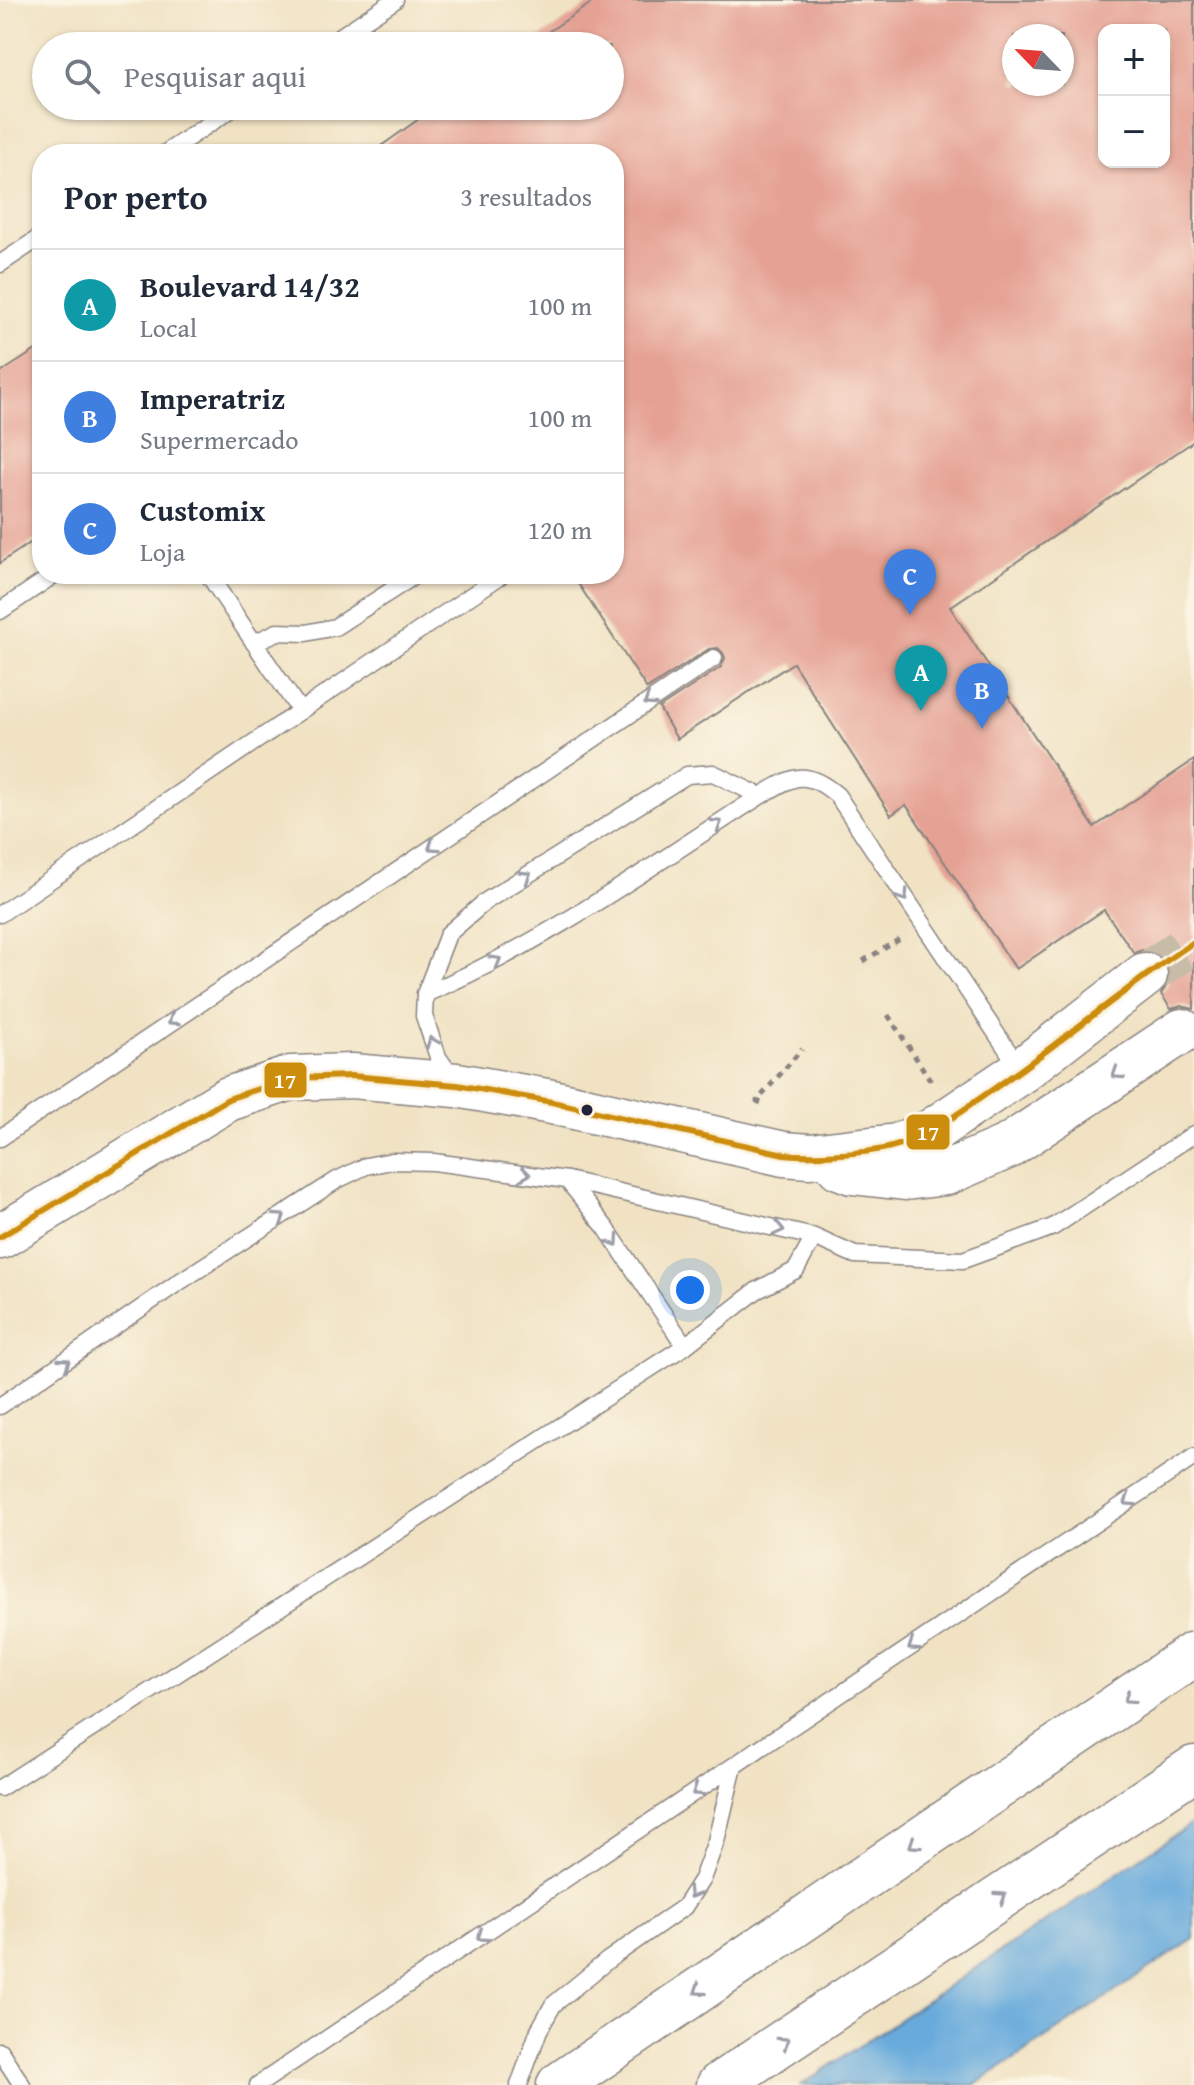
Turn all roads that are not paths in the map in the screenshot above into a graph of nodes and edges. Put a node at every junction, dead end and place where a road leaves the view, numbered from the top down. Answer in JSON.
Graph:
{"nodes":[{"id":1,"x":395,"y":0,"type":"edge"},
{"id":2,"x":347,"y":32,"type":"edge"},
{"id":3,"x":215,"y":120,"type":"edge"},
{"id":4,"x":179,"y":144,"type":"edge"},
{"id":5,"x":32,"y":243,"type":"edge"},
{"id":6,"x":0,"y":264,"type":"edge"},
{"id":7,"x":40,"y":584,"type":"edge"},
{"id":8,"x":215,"y":584,"type":"edge"},
{"id":9,"x":402,"y":584,"type":"edge"},
{"id":10,"x":488,"y":584,"type":"edge"},
{"id":11,"x":0,"y":611,"type":"edge"},
{"id":12,"x":254,"y":643,"type":"junction"},
{"id":13,"x":714,"y":658,"type":"dead end"},
{"id":14,"x":300,"y":711,"type":"junction"},
{"id":15,"x":760,"y":796,"type":"junction"},
{"id":16,"x":0,"y":914,"type":"edge"},
{"id":17,"x":1145,"y":975,"type":"tunnel mouth"},
{"id":18,"x":425,"y":994,"type":"junction"},
{"id":19,"x":1182,"y":1031,"type":"dead end"},
{"id":20,"x":1021,"y":1071,"type":"junction"},
{"id":21,"x":457,"y":1085,"type":"junction"},
{"id":22,"x":1194,"y":1134,"type":"edge"},
{"id":23,"x":0,"y":1138,"type":"edge"},
{"id":24,"x":810,"y":1156,"type":"junction"},
{"id":25,"x":567,"y":1180,"type":"junction"},
{"id":26,"x":0,"y":1237,"type":"edge"},
{"id":27,"x":814,"y":1237,"type":"junction"},
{"id":28,"x":685,"y":1346,"type":"junction"},
{"id":29,"x":0,"y":1406,"type":"edge"},
{"id":30,"x":1194,"y":1457,"type":"edge"},
{"id":31,"x":1194,"y":1654,"type":"edge"},
{"id":32,"x":734,"y":1766,"type":"junction"},
{"id":33,"x":1194,"y":1768,"type":"edge"},
{"id":34,"x":0,"y":1788,"type":"edge"},
{"id":35,"x":0,"y":2051,"type":"edge"},
{"id":36,"x":22,"y":2085,"type":"edge"},
{"id":37,"x":258,"y":2085,"type":"edge"},
{"id":38,"x":519,"y":2085,"type":"edge"},
{"id":39,"x":559,"y":2085,"type":"edge"},
{"id":40,"x":719,"y":2085,"type":"edge"}],
"edges":[{"from":1,"to":2,"type":"lane"},
{"from":3,"to":4,"type":"lane"},
{"from":5,"to":6,"type":"lane"},
{"from":7,"to":11,"type":"lane"},
{"from":8,"to":12,"type":"lane"},
{"from":9,"to":12,"type":"lane"},
{"from":10,"to":14,"type":"lane"},
{"from":12,"to":14,"type":"lane"},
{"from":13,"to":23,"type":"lane","one_way":true},
{"from":14,"to":16,"type":"lane"},
{"from":18,"to":15,"type":"lane","one_way":true},
{"from":18,"to":15,"type":"lane","one_way":true},
{"from":15,"to":20,"type":"lane","one_way":true},
{"from":17,"to":20,"type":"main road"},
{"from":21,"to":18,"type":"lane","one_way":true},
{"from":19,"to":24,"type":"main road","one_way":true},
{"from":20,"to":24,"type":"main road"},
{"from":21,"to":24,"type":"main road"},
{"from":21,"to":26,"type":"main road"},
{"from":22,"to":27,"type":"lane"},
{"from":25,"to":27,"type":"lane","one_way":true},
{"from":25,"to":28,"type":"lane","one_way":true},
{"from":29,"to":25,"type":"lane","one_way":true},
{"from":27,"to":28,"type":"lane"},
{"from":28,"to":34,"type":"lane"},
{"from":30,"to":32,"type":"lane","one_way":true},
{"from":31,"to":39,"type":"main road","one_way":true},
{"from":32,"to":37,"type":"lane","one_way":true},
{"from":32,"to":38,"type":"lane","one_way":true},
{"from":40,"to":33,"type":"main road","one_way":true},
{"from":35,"to":36,"type":"lane"}]}
